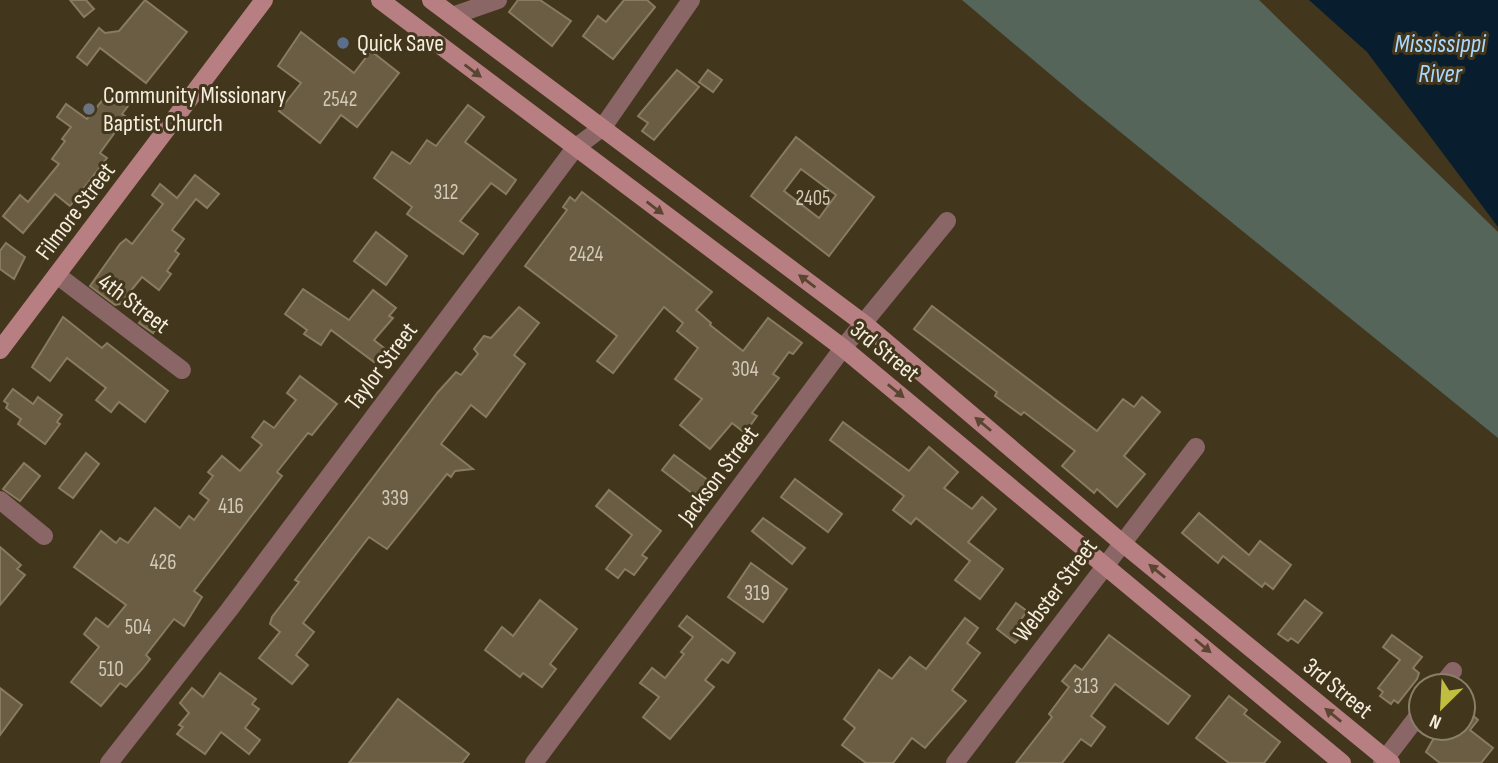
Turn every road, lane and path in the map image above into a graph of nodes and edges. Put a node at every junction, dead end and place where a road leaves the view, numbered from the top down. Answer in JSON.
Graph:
{"nodes":[{"id":1,"x":264,"y":0,"type":"edge"},
{"id":2,"x":380,"y":0,"type":"edge"},
{"id":3,"x":431,"y":0,"type":"edge"},
{"id":4,"x":498,"y":0,"type":"edge"},
{"id":5,"x":691,"y":0,"type":"edge"},
{"id":6,"x":452,"y":16,"type":"junction"},
{"id":7,"x":603,"y":127,"type":"junction"},
{"id":8,"x":575,"y":148,"type":"junction"},
{"id":9,"x":947,"y":221,"type":"dead end"},
{"id":10,"x":57,"y":275,"type":"junction"},
{"id":11,"x":865,"y":325,"type":"junction"},
{"id":12,"x":843,"y":348,"type":"junction"},
{"id":13,"x":0,"y":350,"type":"edge"},
{"id":14,"x":182,"y":370,"type":"dead end"},
{"id":15,"x":1196,"y":447,"type":"dead end"},
{"id":16,"x":0,"y":500,"type":"edge"},
{"id":17,"x":44,"y":536,"type":"dead end"},
{"id":18,"x":1121,"y":542,"type":"junction"},
{"id":19,"x":1105,"y":564,"type":"junction"},
{"id":20,"x":1407,"y":732,"type":"edge"},
{"id":21,"x":1386,"y":762,"type":"edge"},
{"id":22,"x":109,"y":763,"type":"edge"},
{"id":23,"x":534,"y":763,"type":"edge"},
{"id":24,"x":956,"y":763,"type":"edge"},
{"id":25,"x":1342,"y":763,"type":"edge"}],
"edges":[{"from":1,"to":10,"type":"main road","name":"Filmore Street"},
{"from":2,"to":8,"type":"main road","name":"3rd Street","one_way":true},
{"from":3,"to":6,"type":"main road","name":"3rd Street"},
{"from":4,"to":6,"type":"street"},
{"from":5,"to":7,"type":"street","name":"Taylor Street"},
{"from":6,"to":7,"type":"main road","name":"3rd Street"},
{"from":7,"to":8,"type":"street","name":"Taylor Street"},
{"from":11,"to":7,"type":"main road","name":"3rd Street","one_way":true},
{"from":8,"to":12,"type":"main road","name":"3rd Street","one_way":true},
{"from":8,"to":22,"type":"street","name":"Taylor Street"},
{"from":9,"to":11,"type":"street","name":"Jackson Street"},
{"from":10,"to":13,"type":"main road","name":"Filmore Street"},
{"from":10,"to":14,"type":"street","name":"4th Street"},
{"from":11,"to":12,"type":"street","name":"Jackson Street"},
{"from":18,"to":11,"type":"main road","name":"3rd Street","one_way":true},
{"from":12,"to":19,"type":"main road","name":"3rd Street","one_way":true},
{"from":12,"to":23,"type":"street","name":"Jackson Street"},
{"from":15,"to":18,"type":"street","name":"Webster Street"},
{"from":16,"to":17,"type":"street"},
{"from":18,"to":19,"type":"street","name":"Webster Street"},
{"from":21,"to":18,"type":"main road","name":"3rd Street","one_way":true},
{"from":19,"to":24,"type":"street","name":"Webster Street"},
{"from":19,"to":25,"type":"main road","name":"3rd Street","one_way":true},
{"from":20,"to":21,"type":"street"}]}
